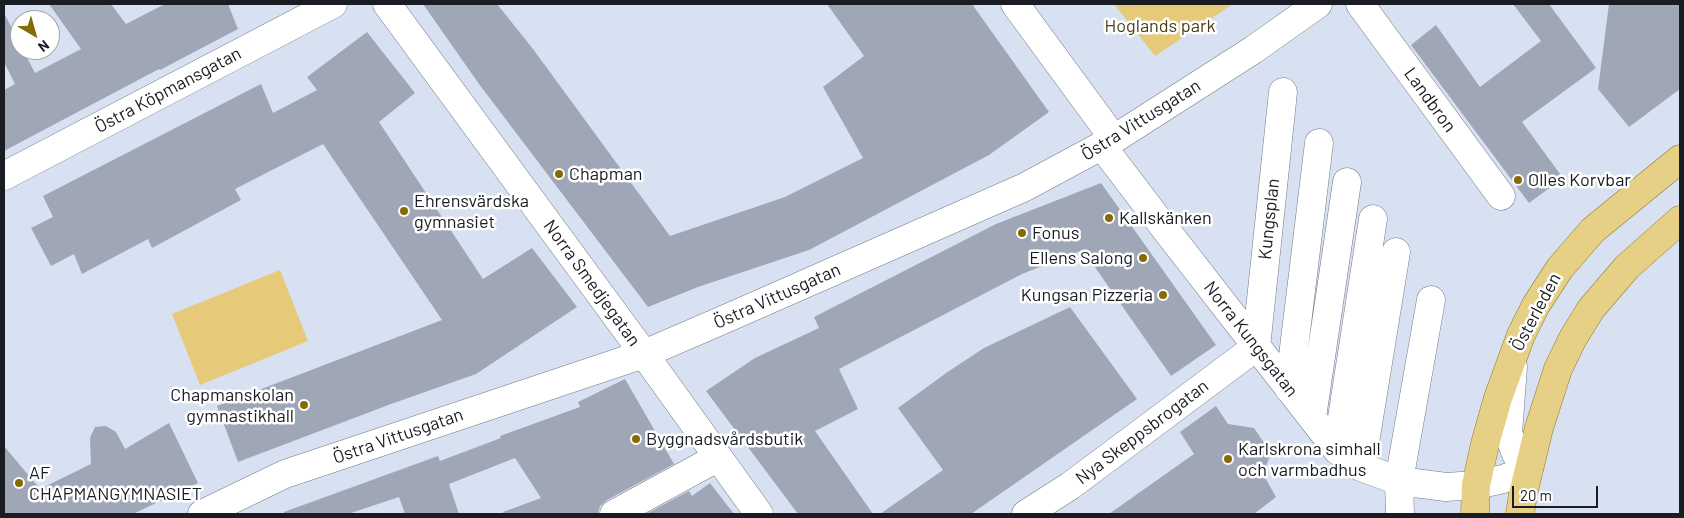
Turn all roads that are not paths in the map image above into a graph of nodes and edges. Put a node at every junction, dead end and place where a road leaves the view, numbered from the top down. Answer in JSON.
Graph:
{"nodes":[{"id":1,"x":333,"y":4,"type":"edge"},
{"id":2,"x":388,"y":4,"type":"edge"},
{"id":3,"x":1015,"y":4,"type":"edge"},
{"id":4,"x":1318,"y":4,"type":"edge"},
{"id":5,"x":1360,"y":4,"type":"edge"},
{"id":6,"x":1283,"y":92,"type":"dead end"},
{"id":7,"x":1108,"y":142,"type":"junction"},
{"id":8,"x":1319,"y":143,"type":"dead end"},
{"id":9,"x":1680,"y":159,"type":"edge"},
{"id":10,"x":4,"y":176,"type":"edge"},
{"id":11,"x":1347,"y":182,"type":"dead end"},
{"id":12,"x":1501,"y":196,"type":"dead end"},
{"id":13,"x":1373,"y":219,"type":"dead end"},
{"id":14,"x":1680,"y":220,"type":"edge"},
{"id":15,"x":1396,"y":252,"type":"dead end"},
{"id":16,"x":1431,"y":300,"type":"dead end"},
{"id":17,"x":1256,"y":346,"type":"junction"},
{"id":18,"x":644,"y":354,"type":"junction"},
{"id":19,"x":1289,"y":389,"type":"junction"},
{"id":20,"x":1312,"y":417,"type":"junction"},
{"id":21,"x":1539,"y":428,"type":"junction"},
{"id":22,"x":1497,"y":438,"type":"junction"},
{"id":23,"x":1337,"y":450,"type":"junction"},
{"id":24,"x":717,"y":458,"type":"junction"},
{"id":25,"x":1361,"y":467,"type":"junction"},
{"id":26,"x":1529,"y":469,"type":"junction"},
{"id":27,"x":1399,"y":481,"type":"junction"},
{"id":28,"x":1476,"y":485,"type":"junction"},
{"id":29,"x":202,"y":514,"type":"edge"},
{"id":30,"x":614,"y":514,"type":"edge"},
{"id":31,"x":759,"y":514,"type":"edge"},
{"id":32,"x":1026,"y":514,"type":"edge"},
{"id":33,"x":1400,"y":514,"type":"edge"},
{"id":34,"x":1475,"y":514,"type":"edge"},
{"id":35,"x":1520,"y":514,"type":"edge"}],
"edges":[{"from":1,"to":10,"type":"street","name":"Östra Köpmansgatan"},
{"from":2,"to":18,"type":"street","name":"Norra Smedjegatan"},
{"from":3,"to":7,"type":"street","name":"Norra Kungsgatan"},
{"from":4,"to":7,"type":"street","name":"Östra Vittusgatan"},
{"from":5,"to":12,"type":"street","name":"Landbron"},
{"from":6,"to":17,"type":"street","name":"Kungsplan"},
{"from":7,"to":17,"type":"street","name":"Norra Kungsgatan"},
{"from":7,"to":18,"type":"street","name":"Östra Vittusgatan"},
{"from":8,"to":19,"type":"street"},
{"from":9,"to":22,"type":"main road","name":"Österleden"},
{"from":11,"to":20,"type":"street"},
{"from":13,"to":23,"type":"street"},
{"from":14,"to":21,"type":"main road"},
{"from":15,"to":25,"type":"street"},
{"from":16,"to":27,"type":"street"},
{"from":17,"to":19,"type":"street","name":"Norra Kungsgatan"},
{"from":17,"to":32,"type":"street","name":"Nya Skeppsbrogatan"},
{"from":18,"to":24,"type":"street","name":"Norra Smedjegatan"},
{"from":18,"to":29,"type":"street","name":"Östra Vittusgatan"},
{"from":19,"to":20,"type":"street","name":"Norra Kungsgatan"},
{"from":20,"to":23,"type":"street","name":"Norra Kungsgatan"},
{"from":21,"to":22,"type":"street"},
{"from":21,"to":26,"type":"main road"},
{"from":22,"to":26,"type":"street"},
{"from":22,"to":28,"type":"main road","name":"Österleden"},
{"from":23,"to":25,"type":"street","name":"Norra Kungsgatan"},
{"from":24,"to":30,"type":"street"},
{"from":24,"to":31,"type":"street","name":"Norra Smedjegatan"},
{"from":25,"to":27,"type":"street","name":"Norra Kungsgatan"},
{"from":26,"to":28,"type":"street","name":"Norra Kungsgatan"},
{"from":26,"to":35,"type":"main road"},
{"from":27,"to":28,"type":"street","name":"Norra Kungsgatan"},
{"from":27,"to":33,"type":"street"},
{"from":28,"to":34,"type":"main road","name":"Österleden"}]}
